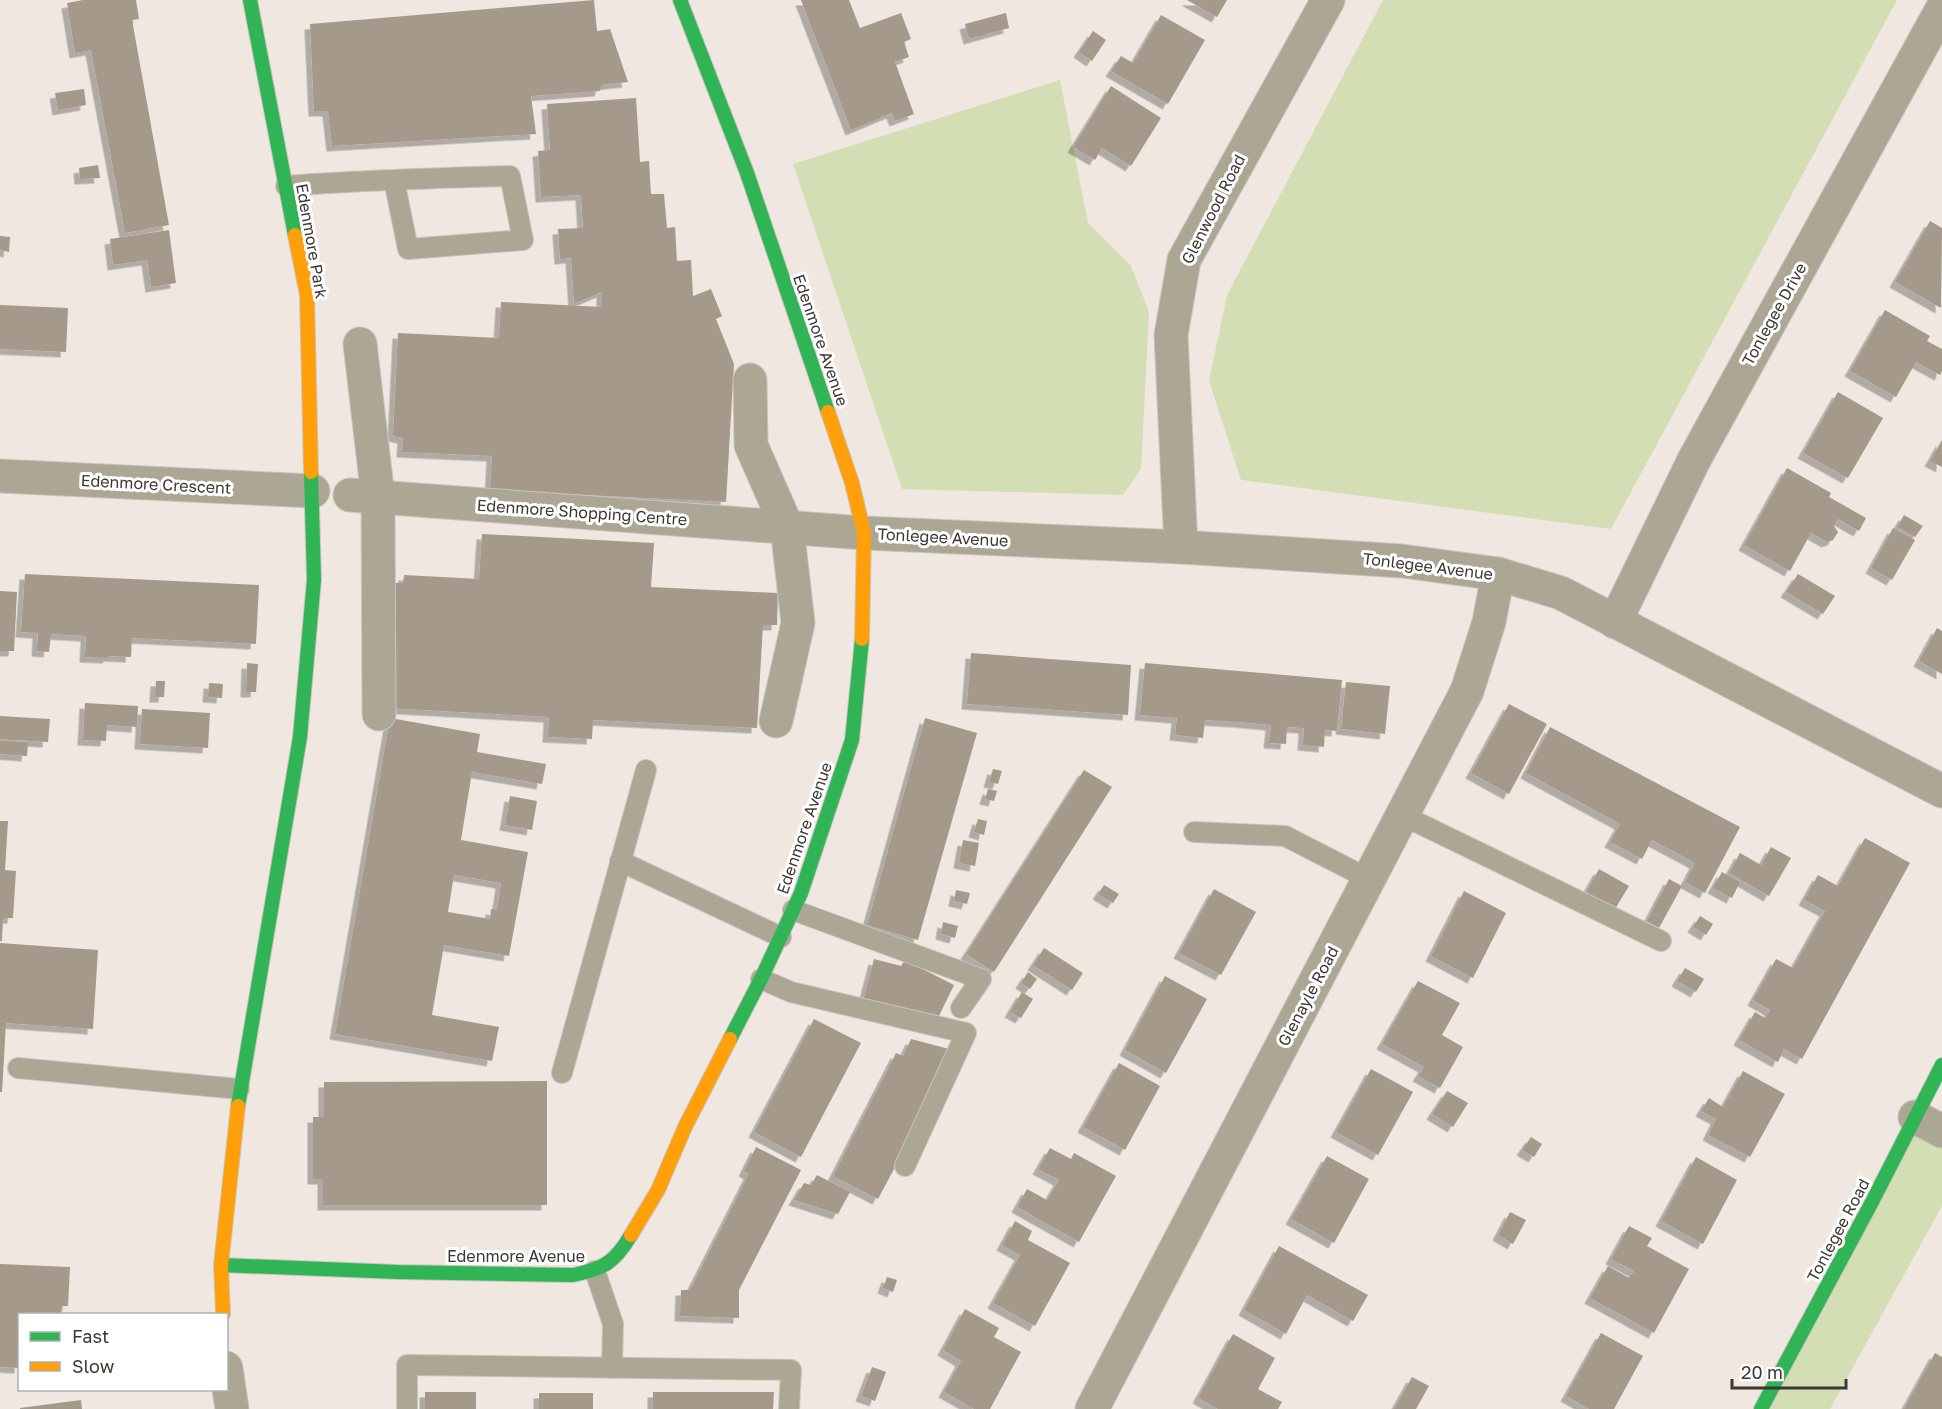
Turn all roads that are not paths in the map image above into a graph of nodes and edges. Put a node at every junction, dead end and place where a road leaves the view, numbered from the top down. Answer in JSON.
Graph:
{"nodes":[{"id":1,"x":250,"y":0,"type":"edge"},
{"id":2,"x":680,"y":0,"type":"edge"},
{"id":3,"x":1328,"y":0,"type":"edge"},
{"id":4,"x":1942,"y":9,"type":"edge"},
{"id":5,"x":394,"y":180,"type":"junction"},
{"id":6,"x":286,"y":186,"type":"junction"},
{"id":7,"x":360,"y":344,"type":"dead end"},
{"id":8,"x":750,"y":380,"type":"dead end"},
{"id":9,"x":0,"y":476,"type":"edge"},
{"id":10,"x":313,"y":491,"type":"junction"},
{"id":11,"x":364,"y":496,"type":"junction"},
{"id":12,"x":787,"y":527,"type":"junction"},
{"id":13,"x":864,"y":533,"type":"junction"},
{"id":14,"x":1181,"y":547,"type":"junction"},
{"id":15,"x":1498,"y":574,"type":"junction"},
{"id":16,"x":1615,"y":622,"type":"junction"},
{"id":17,"x":379,"y":714,"type":"dead end"},
{"id":18,"x":776,"y":721,"type":"dead end"},
{"id":19,"x":646,"y":770,"type":"dead end"},
{"id":20,"x":1942,"y":791,"type":"edge"},
{"id":21,"x":1402,"y":815,"type":"junction"},
{"id":22,"x":1194,"y":832,"type":"dead end"},
{"id":23,"x":620,"y":861,"type":"junction"},
{"id":24,"x":1369,"y":879,"type":"junction"},
{"id":25,"x":793,"y":910,"type":"junction"},
{"id":26,"x":781,"y":937,"type":"junction"},
{"id":27,"x":1660,"y":941,"type":"dead end"},
{"id":28,"x":761,"y":979,"type":"junction"},
{"id":29,"x":961,"y":1008,"type":"dead end"},
{"id":30,"x":1942,"y":1065,"type":"edge"},
{"id":31,"x":18,"y":1068,"type":"dead end"},
{"id":32,"x":562,"y":1073,"type":"dead end"},
{"id":33,"x":239,"y":1089,"type":"junction"},
{"id":34,"x":1928,"y":1124,"type":"edge"},
{"id":35,"x":905,"y":1166,"type":"dead end"},
{"id":36,"x":221,"y":1265,"type":"junction"},
{"id":37,"x":595,"y":1271,"type":"junction"},
{"id":38,"x":223,"y":1313,"type":"edge"},
{"id":39,"x":612,"y":1368,"type":"junction"},
{"id":40,"x":228,"y":1382,"type":"edge"},
{"id":41,"x":232,"y":1409,"type":"edge"},
{"id":42,"x":407,"y":1409,"type":"edge"},
{"id":43,"x":789,"y":1409,"type":"edge"},
{"id":44,"x":1092,"y":1409,"type":"edge"},
{"id":45,"x":1761,"y":1409,"type":"edge"}],
"edges":[{"from":1,"to":6,"type":"street","name":"Edenmore Park"},
{"from":2,"to":13,"type":"street","name":"Edenmore Avenue"},
{"from":3,"to":14,"type":"street","name":"Glenwood Road"},
{"from":4,"to":16,"type":"street","name":"Tonlegee Drive"},
{"from":5,"to":5,"type":"lane"},
{"from":5,"to":6,"type":"lane"},
{"from":6,"to":10,"type":"street","name":"Edenmore Park"},
{"from":7,"to":11,"type":"street"},
{"from":8,"to":12,"type":"street"},
{"from":9,"to":10,"type":"street","name":"Edenmore Crescent"},
{"from":10,"to":33,"type":"street","name":"Edenmore Park"},
{"from":11,"to":12,"type":"street","name":"Edenmore Shopping Centre"},
{"from":11,"to":17,"type":"street"},
{"from":12,"to":13,"type":"street","name":"Edenmore Shopping Centre"},
{"from":12,"to":18,"type":"street"},
{"from":13,"to":14,"type":"street","name":"Tonlegee Avenue"},
{"from":13,"to":25,"type":"street","name":"Edenmore Avenue"},
{"from":14,"to":15,"type":"street","name":"Tonlegee Avenue"},
{"from":15,"to":16,"type":"street","name":"Tonlegee Avenue"},
{"from":15,"to":21,"type":"street","name":"Glenayle Road"},
{"from":16,"to":20,"type":"street","name":"Tonlegee Avenue"},
{"from":19,"to":23,"type":"lane"},
{"from":21,"to":24,"type":"street","name":"Glenayle Road"},
{"from":21,"to":27,"type":"lane"},
{"from":22,"to":24,"type":"lane"},
{"from":23,"to":26,"type":"lane"},
{"from":23,"to":32,"type":"lane"},
{"from":24,"to":44,"type":"street","name":"Glenayle Road"},
{"from":25,"to":26,"type":"street","name":"Edenmore Avenue"},
{"from":25,"to":29,"type":"lane"},
{"from":26,"to":28,"type":"street","name":"Edenmore Avenue"},
{"from":28,"to":35,"type":"lane"},
{"from":28,"to":37,"type":"street","name":"Edenmore Avenue"},
{"from":30,"to":34,"type":"street","name":"Tonlegee Road"},
{"from":31,"to":33,"type":"lane"},
{"from":33,"to":36,"type":"street","name":"Edenmore Park"},
{"from":34,"to":45,"type":"street","name":"Tonlegee Road"},
{"from":36,"to":37,"type":"street","name":"Edenmore Avenue"},
{"from":36,"to":38,"type":"street","name":"Edenmore Park"},
{"from":37,"to":39,"type":"lane"},
{"from":39,"to":42,"type":"lane"},
{"from":39,"to":43,"type":"lane"},
{"from":40,"to":41,"type":"street"}]}
